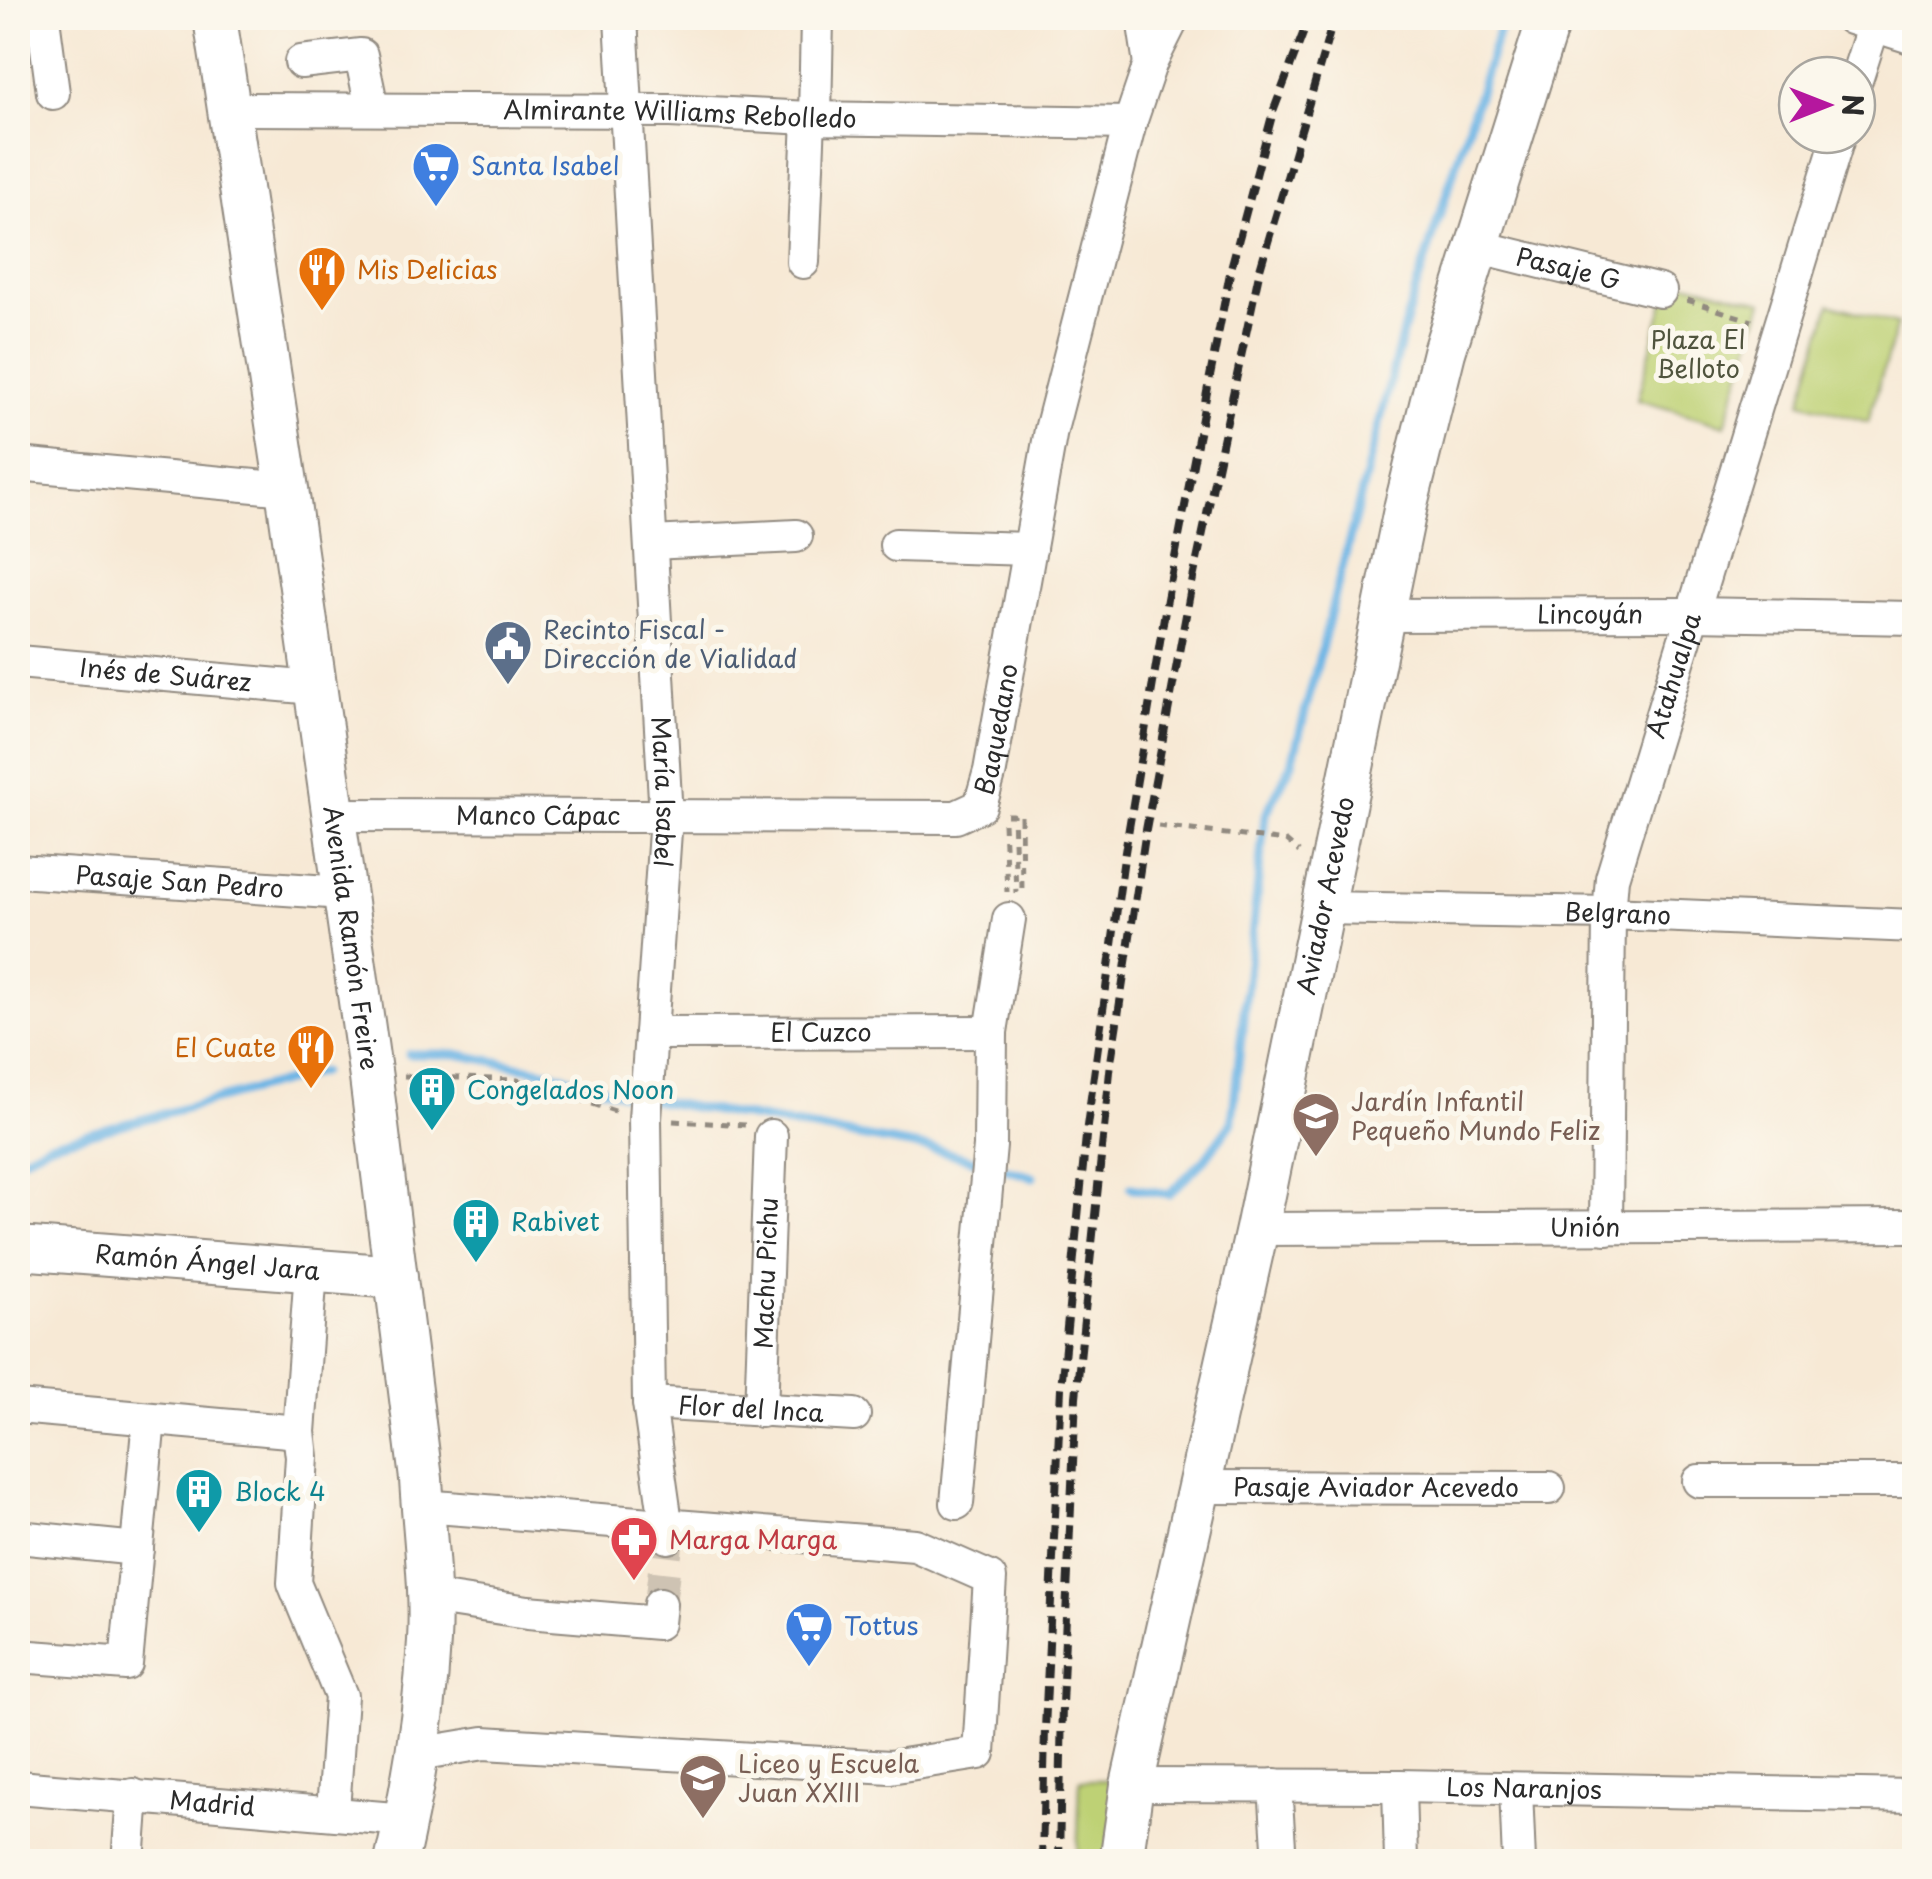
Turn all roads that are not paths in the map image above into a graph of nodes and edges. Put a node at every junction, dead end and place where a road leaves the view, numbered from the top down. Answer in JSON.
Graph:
{"nodes":[{"id":1,"x":43,"y":18,"type":"edge"},
{"id":2,"x":215,"y":18,"type":"edge"},
{"id":3,"x":621,"y":18,"type":"edge"},
{"id":4,"x":817,"y":18,"type":"edge"},
{"id":5,"x":1144,"y":18,"type":"edge"},
{"id":6,"x":1173,"y":18,"type":"edge"},
{"id":7,"x":1549,"y":18,"type":"edge"},
{"id":8,"x":1867,"y":20,"type":"edge"},
{"id":9,"x":1914,"y":38,"type":"edge"},
{"id":10,"x":1861,"y":55,"type":"edge"},
{"id":11,"x":301,"y":62,"type":"dead end"},
{"id":12,"x":1150,"y":64,"type":"junction"},
{"id":13,"x":53,"y":93,"type":"dead end"},
{"id":14,"x":372,"y":108,"type":"junction"},
{"id":15,"x":230,"y":110,"type":"junction"},
{"id":16,"x":626,"y":110,"type":"junction"},
{"id":17,"x":812,"y":118,"type":"junction"},
{"id":18,"x":1130,"y":123,"type":"junction"},
{"id":19,"x":1833,"y":155,"type":"edge"},
{"id":20,"x":1476,"y":246,"type":"junction"},
{"id":21,"x":803,"y":262,"type":"dead end"},
{"id":22,"x":1660,"y":291,"type":"road end"},
{"id":23,"x":18,"y":464,"type":"edge"},
{"id":24,"x":287,"y":489,"type":"junction"},
{"id":25,"x":796,"y":536,"type":"dead end"},
{"id":26,"x":651,"y":543,"type":"junction"},
{"id":27,"x":896,"y":544,"type":"dead end"},
{"id":28,"x":1030,"y":549,"type":"junction"},
{"id":29,"x":1692,"y":614,"type":"junction"},
{"id":30,"x":1382,"y":615,"type":"junction"},
{"id":31,"x":1914,"y":618,"type":"edge"},
{"id":32,"x":18,"y":662,"type":"edge"},
{"id":33,"x":314,"y":688,"type":"junction"},
{"id":34,"x":992,"y":811,"type":"joint"},
{"id":35,"x":333,"y":816,"type":"junction"},
{"id":36,"x":666,"y":817,"type":"junction"},
{"id":37,"x":18,"y":871,"type":"edge"},
{"id":38,"x":344,"y":893,"type":"junction"},
{"id":39,"x":1320,"y":908,"type":"junction"},
{"id":40,"x":1016,"y":913,"type":"road end"},
{"id":41,"x":1609,"y":913,"type":"junction"},
{"id":42,"x":1914,"y":926,"type":"edge"},
{"id":43,"x":992,"y":1032,"type":"junction"},
{"id":44,"x":651,"y":1034,"type":"junction"},
{"id":45,"x":772,"y":1136,"type":"road end"},
{"id":46,"x":1914,"y":1226,"type":"edge"},
{"id":47,"x":1606,"y":1228,"type":"junction"},
{"id":48,"x":1257,"y":1229,"type":"junction"},
{"id":49,"x":18,"y":1248,"type":"edge"},
{"id":50,"x":312,"y":1271,"type":"junction"},
{"id":51,"x":396,"y":1278,"type":"junction"},
{"id":52,"x":649,"y":1403,"type":"junction"},
{"id":53,"x":18,"y":1408,"type":"edge"},
{"id":54,"x":761,"y":1411,"type":"junction"},
{"id":55,"x":854,"y":1414,"type":"dead end"},
{"id":56,"x":148,"y":1419,"type":"junction"},
{"id":57,"x":299,"y":1432,"type":"junction"},
{"id":58,"x":1914,"y":1481,"type":"edge"},
{"id":59,"x":1699,"y":1482,"type":"dead end"},
{"id":60,"x":1202,"y":1487,"type":"junction"},
{"id":61,"x":1549,"y":1488,"type":"dead end"},
{"id":62,"x":957,"y":1503,"type":"dead end"},
{"id":63,"x":423,"y":1506,"type":"junction"},
{"id":64,"x":665,"y":1523,"type":"junction"},
{"id":65,"x":18,"y":1537,"type":"edge"},
{"id":66,"x":136,"y":1549,"type":"junction"},
{"id":67,"x":429,"y":1597,"type":"junction"},
{"id":68,"x":660,"y":1604,"type":"dead end"},
{"id":69,"x":18,"y":1656,"type":"edge"},
{"id":70,"x":418,"y":1754,"type":"junction"},
{"id":71,"x":1132,"y":1785,"type":"junction"},
{"id":72,"x":1275,"y":1785,"type":"junction"},
{"id":73,"x":1399,"y":1786,"type":"junction"},
{"id":74,"x":18,"y":1787,"type":"edge"},
{"id":75,"x":1516,"y":1789,"type":"junction"},
{"id":76,"x":133,"y":1795,"type":"junction"},
{"id":77,"x":1914,"y":1796,"type":"edge"},
{"id":78,"x":333,"y":1811,"type":"junction"},
{"id":79,"x":406,"y":1820,"type":"junction"},
{"id":80,"x":128,"y":1862,"type":"edge"},
{"id":81,"x":396,"y":1862,"type":"edge"},
{"id":82,"x":1121,"y":1862,"type":"edge"},
{"id":83,"x":1280,"y":1862,"type":"edge"},
{"id":84,"x":1402,"y":1862,"type":"edge"},
{"id":85,"x":1519,"y":1862,"type":"edge"}],
"edges":[{"from":1,"to":13,"type":"street"},
{"from":2,"to":15,"type":"main road","name":"Avenida Ramón Freire"},
{"from":3,"to":16,"type":"street","name":"María Isabel"},
{"from":4,"to":17,"type":"street"},
{"from":5,"to":12,"type":"street"},
{"from":6,"to":12,"type":"street","name":"Baquedano"},
{"from":7,"to":20,"type":"main road","name":"Aviador Acevedo"},
{"from":8,"to":9,"type":"street"},
{"from":8,"to":10,"type":"street"},
{"from":11,"to":14,"type":"street"},
{"from":12,"to":18,"type":"street","name":"Baquedano"},
{"from":14,"to":15,"type":"street","name":"Almirante Williams Rebolledo"},
{"from":14,"to":16,"type":"street","name":"Almirante Williams Rebolledo"},
{"from":15,"to":24,"type":"main road","name":"Avenida Ramón Freire"},
{"from":16,"to":17,"type":"street","name":"Almirante Williams Rebolledo"},
{"from":16,"to":26,"type":"street","name":"María Isabel"},
{"from":17,"to":18,"type":"street","name":"Almirante Williams Rebolledo"},
{"from":17,"to":21,"type":"street"},
{"from":18,"to":28,"type":"street","name":"Baquedano"},
{"from":19,"to":29,"type":"street","name":"Atahualpa"},
{"from":20,"to":22,"type":"street","name":"Pasaje G"},
{"from":20,"to":30,"type":"main road","name":"Aviador Acevedo"},
{"from":23,"to":24,"type":"street"},
{"from":24,"to":33,"type":"main road","name":"Avenida Ramón Freire"},
{"from":25,"to":26,"type":"street"},
{"from":26,"to":36,"type":"street","name":"María Isabel"},
{"from":27,"to":28,"type":"street"},
{"from":28,"to":34,"type":"street","name":"Baquedano"},
{"from":29,"to":30,"type":"street","name":"Lincoyán"},
{"from":29,"to":31,"type":"street","name":"Lincoyán"},
{"from":29,"to":41,"type":"street","name":"Atahualpa"},
{"from":30,"to":39,"type":"main road","name":"Aviador Acevedo"},
{"from":32,"to":33,"type":"street","name":"Inés de Suárez"},
{"from":33,"to":35,"type":"main road","name":"Avenida Ramón Freire"},
{"from":34,"to":36,"type":"street","name":"Manco Cápac"},
{"from":35,"to":36,"type":"street","name":"Manco Cápac"},
{"from":35,"to":38,"type":"main road","name":"Avenida Ramón Freire"},
{"from":36,"to":44,"type":"street","name":"María Isabel"},
{"from":37,"to":38,"type":"street","name":"Pasaje San Pedro"},
{"from":38,"to":51,"type":"main road","name":"Avenida Ramón Freire"},
{"from":39,"to":41,"type":"street","name":"Belgrano"},
{"from":39,"to":48,"type":"main road","name":"Aviador Acevedo"},
{"from":40,"to":43,"type":"street"},
{"from":41,"to":42,"type":"street","name":"Belgrano"},
{"from":41,"to":47,"type":"street","name":"Atahualpa"},
{"from":43,"to":44,"type":"street","name":"El Cuzco"},
{"from":43,"to":62,"type":"street"},
{"from":44,"to":52,"type":"street","name":"María Isabel"},
{"from":45,"to":54,"type":"street","name":"Machu Pichu"},
{"from":46,"to":47,"type":"street","name":"Unión"},
{"from":47,"to":48,"type":"street","name":"Unión"},
{"from":48,"to":60,"type":"main road","name":"Aviador Acevedo"},
{"from":49,"to":50,"type":"main road","name":"Ramón Ángel Jara"},
{"from":50,"to":51,"type":"main road","name":"Ramón Ángel Jara"},
{"from":50,"to":57,"type":"street"},
{"from":51,"to":63,"type":"main road","name":"Avenida Ramón Freire"},
{"from":52,"to":54,"type":"street","name":"Flor del Inca"},
{"from":52,"to":64,"type":"street","name":"María Isabel"},
{"from":53,"to":56,"type":"street"},
{"from":54,"to":55,"type":"street","name":"Flor del Inca"},
{"from":56,"to":57,"type":"street"},
{"from":56,"to":66,"type":"street"},
{"from":57,"to":78,"type":"street"},
{"from":58,"to":59,"type":"street"},
{"from":60,"to":61,"type":"street","name":"Pasaje Aviador Acevedo"},
{"from":60,"to":71,"type":"main road","name":"Aviador Acevedo"},
{"from":63,"to":64,"type":"street"},
{"from":63,"to":67,"type":"main road","name":"Avenida Ramón Freire"},
{"from":64,"to":70,"type":"street"},
{"from":65,"to":66,"type":"street"},
{"from":66,"to":69,"type":"street"},
{"from":67,"to":68,"type":"street"},
{"from":67,"to":70,"type":"main road","name":"Avenida Ramón Freire"},
{"from":70,"to":79,"type":"main road","name":"Avenida Ramón Freire"},
{"from":71,"to":72,"type":"street","name":"Los Naranjos"},
{"from":71,"to":82,"type":"main road","name":"Aviador Acevedo"},
{"from":72,"to":73,"type":"street","name":"Los Naranjos"},
{"from":72,"to":83,"type":"street"},
{"from":73,"to":75,"type":"street","name":"Los Naranjos"},
{"from":73,"to":84,"type":"street"},
{"from":74,"to":76,"type":"street","name":"Madrid"},
{"from":75,"to":77,"type":"street","name":"Los Naranjos"},
{"from":75,"to":85,"type":"street"},
{"from":76,"to":78,"type":"street","name":"Madrid"},
{"from":76,"to":80,"type":"street"},
{"from":78,"to":79,"type":"street","name":"Madrid"},
{"from":79,"to":81,"type":"main road","name":"Avenida Ramón Freire"}]}
